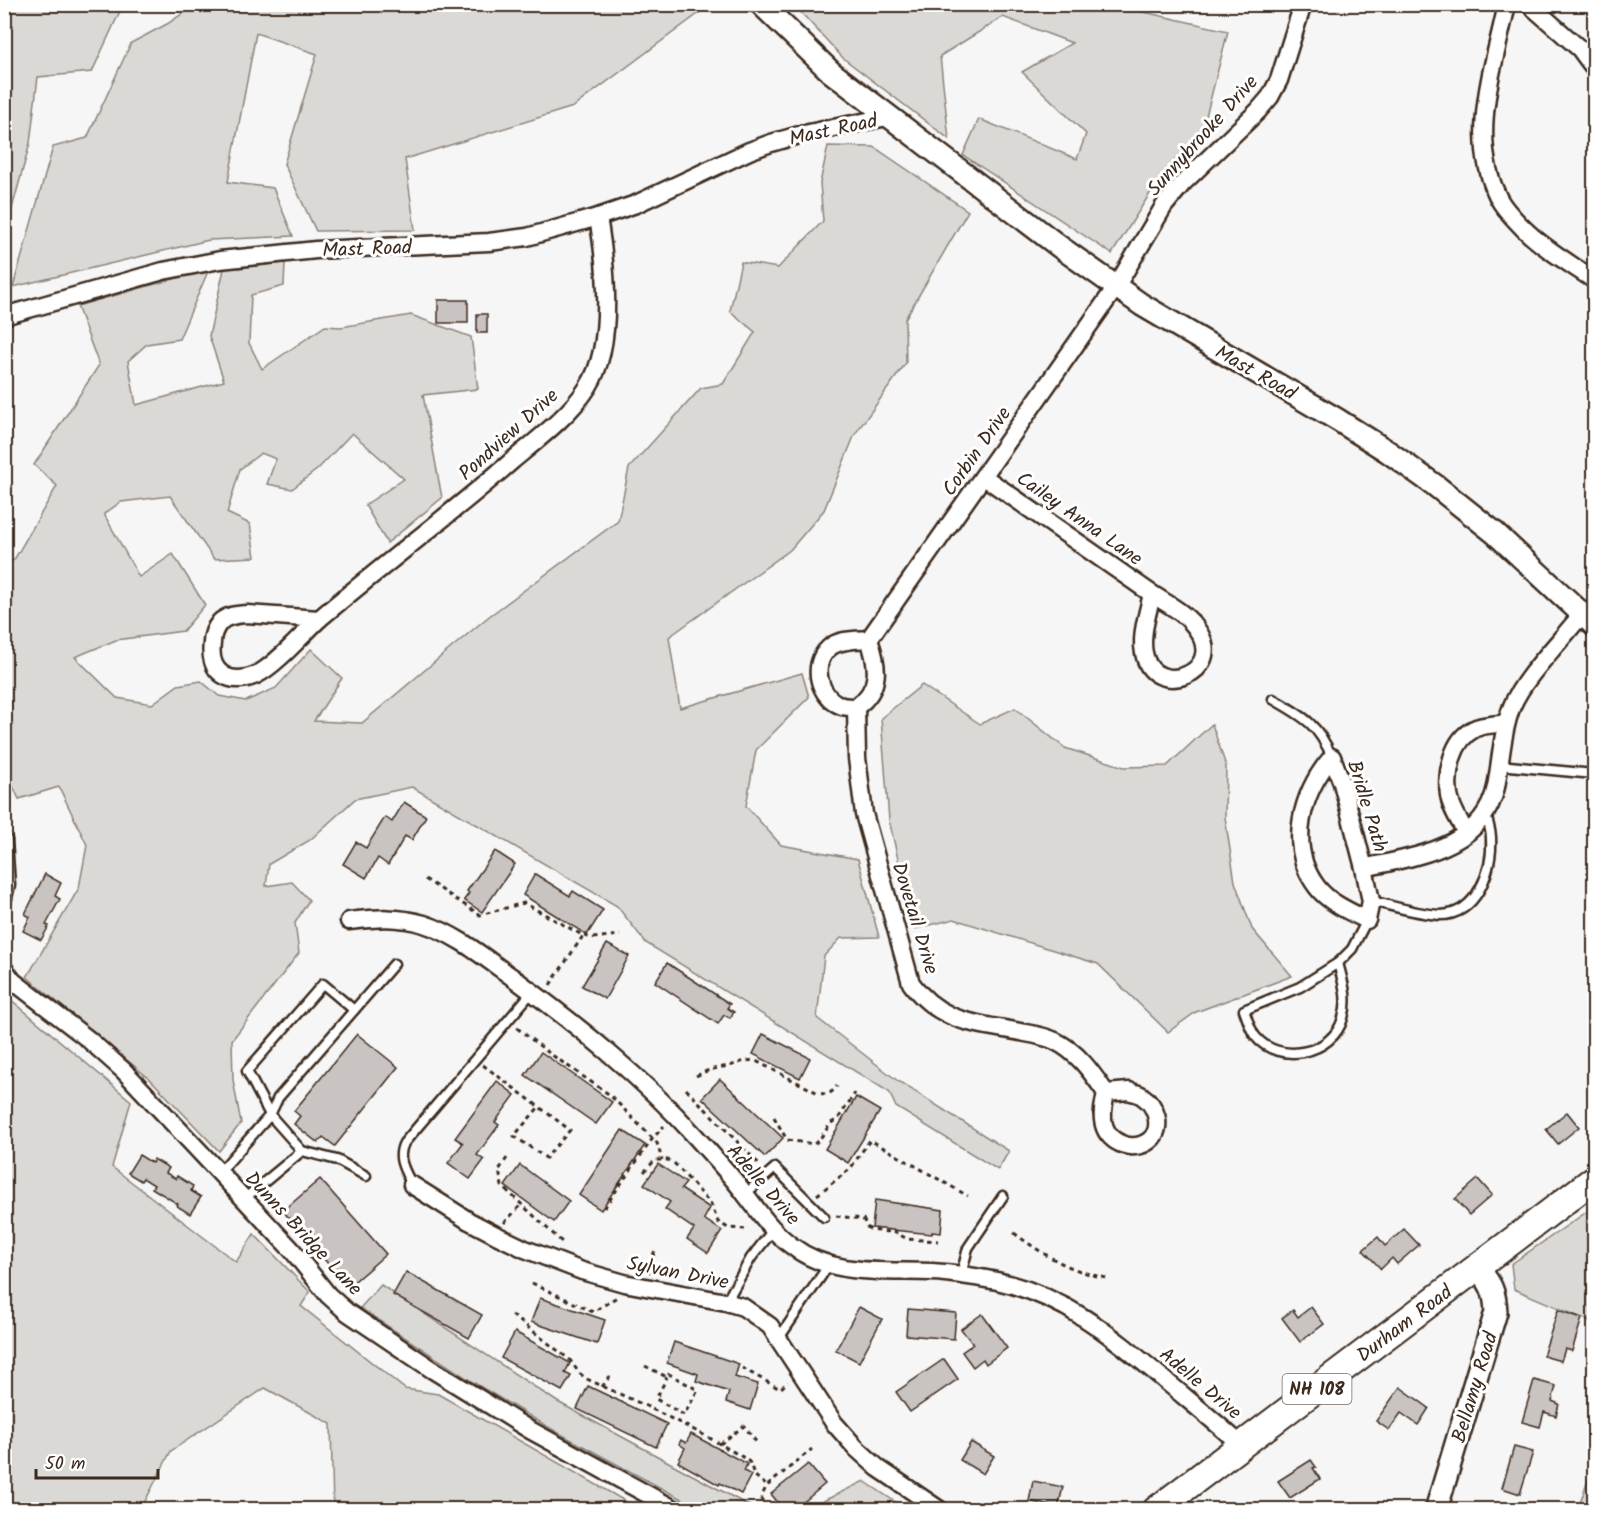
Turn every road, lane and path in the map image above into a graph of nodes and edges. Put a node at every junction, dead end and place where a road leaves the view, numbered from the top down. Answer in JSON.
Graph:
{"nodes":[{"id":1,"x":761,"y":4,"type":"edge"},
{"id":2,"x":1303,"y":4,"type":"edge"},
{"id":3,"x":1507,"y":4,"type":"edge"},
{"id":4,"x":1530,"y":4,"type":"edge"},
{"id":5,"x":1594,"y":68,"type":"edge"},
{"id":6,"x":887,"y":117,"type":"junction"},
{"id":7,"x":598,"y":218,"type":"junction"},
{"id":8,"x":1594,"y":280,"type":"edge"},
{"id":9,"x":1116,"y":287,"type":"junction"},
{"id":10,"x":4,"y":316,"type":"edge"},
{"id":11,"x":984,"y":477,"type":"junction"},
{"id":12,"x":1152,"y":594,"type":"junction"},
{"id":13,"x":319,"y":619,"type":"junction"},
{"id":14,"x":1588,"y":620,"type":"edge"},
{"id":15,"x":869,"y":639,"type":"junction"},
{"id":16,"x":1273,"y":699,"type":"dead end"},
{"id":17,"x":856,"y":707,"type":"junction"},
{"id":18,"x":1506,"y":723,"type":"junction"},
{"id":19,"x":1332,"y":757,"type":"junction"},
{"id":20,"x":1499,"y":765,"type":"junction"},
{"id":21,"x":1594,"y":774,"type":"edge"},
{"id":22,"x":1486,"y":815,"type":"junction"},
{"id":23,"x":1466,"y":833,"type":"junction"},
{"id":24,"x":8,"y":840,"type":"dead end"},
{"id":25,"x":1364,"y":868,"type":"junction"},
{"id":26,"x":425,"y":879,"type":"dead end"},
{"id":27,"x":1371,"y":901,"type":"junction"},
{"id":28,"x":4,"y":911,"type":"edge"},
{"id":29,"x":1367,"y":920,"type":"junction"},
{"id":30,"x":349,"y":921,"type":"dead end"},
{"id":31,"x":620,"y":935,"type":"dead end"},
{"id":32,"x":584,"y":936,"type":"junction"},
{"id":33,"x":1338,"y":963,"type":"junction"},
{"id":34,"x":394,"y":964,"type":"dead end"},
{"id":35,"x":4,"y":969,"type":"edge"},
{"id":36,"x":549,"y":987,"type":"dead end"},
{"id":37,"x":532,"y":992,"type":"junction"},
{"id":38,"x":354,"y":1010,"type":"junction"},
{"id":39,"x":508,"y":1020,"type":"junction"},
{"id":40,"x":474,"y":1059,"type":"junction"},
{"id":41,"x":696,"y":1076,"type":"dead end"},
{"id":42,"x":837,"y":1086,"type":"dead end"},
{"id":43,"x":686,"y":1089,"type":"dead end"},
{"id":44,"x":855,"y":1093,"type":"dead end"},
{"id":45,"x":1106,"y":1093,"type":"dead end"},
{"id":46,"x":539,"y":1107,"type":"junction"},
{"id":47,"x":270,"y":1115,"type":"junction"},
{"id":48,"x":774,"y":1117,"type":"dead end"},
{"id":49,"x":664,"y":1126,"type":"dead end"},
{"id":50,"x":653,"y":1138,"type":"junction"},
{"id":51,"x":302,"y":1151,"type":"junction"},
{"id":52,"x":507,"y":1158,"type":"dead end"},
{"id":53,"x":662,"y":1160,"type":"junction"},
{"id":54,"x":759,"y":1164,"type":"dead end"},
{"id":55,"x":644,"y":1172,"type":"dead end"},
{"id":56,"x":219,"y":1173,"type":"junction"},
{"id":57,"x":366,"y":1176,"type":"dead end"},
{"id":58,"x":1594,"y":1179,"type":"edge"},
{"id":59,"x":412,"y":1185,"type":"joint"},
{"id":60,"x":746,"y":1194,"type":"junction"},
{"id":61,"x":968,"y":1196,"type":"dead end"},
{"id":62,"x":1003,"y":1196,"type":"dead end"},
{"id":63,"x":244,"y":1199,"type":"junction"},
{"id":64,"x":810,"y":1203,"type":"junction"},
{"id":65,"x":521,"y":1205,"type":"junction"},
{"id":66,"x":604,"y":1208,"type":"dead end"},
{"id":67,"x":824,"y":1217,"type":"joint"},
{"id":68,"x":503,"y":1224,"type":"dead end"},
{"id":69,"x":745,"y":1229,"type":"dead end"},
{"id":70,"x":773,"y":1230,"type":"junction"},
{"id":71,"x":1014,"y":1233,"type":"dead end"},
{"id":72,"x":938,"y":1241,"type":"dead end"},
{"id":73,"x":563,"y":1243,"type":"dead end"},
{"id":74,"x":655,"y":1249,"type":"dead end"},
{"id":75,"x":828,"y":1266,"type":"junction"},
{"id":76,"x":1478,"y":1268,"type":"junction"},
{"id":77,"x":648,"y":1275,"type":"dead end"},
{"id":78,"x":961,"y":1275,"type":"junction"},
{"id":79,"x":1107,"y":1278,"type":"dead end"},
{"id":80,"x":532,"y":1283,"type":"dead end"},
{"id":81,"x":619,"y":1296,"type":"dead end"},
{"id":82,"x":726,"y":1302,"type":"junction"},
{"id":83,"x":512,"y":1315,"type":"dead end"},
{"id":84,"x":779,"y":1338,"type":"junction"},
{"id":85,"x":645,"y":1366,"type":"dead end"},
{"id":86,"x":742,"y":1368,"type":"dead end"},
{"id":87,"x":611,"y":1375,"type":"dead end"},
{"id":88,"x":667,"y":1377,"type":"junction"},
{"id":89,"x":788,"y":1382,"type":"dead end"},
{"id":90,"x":602,"y":1387,"type":"junction"},
{"id":91,"x":659,"y":1401,"type":"junction"},
{"id":92,"x":654,"y":1410,"type":"junction"},
{"id":93,"x":757,"y":1443,"type":"dead end"},
{"id":94,"x":720,"y":1444,"type":"junction"},
{"id":95,"x":1241,"y":1445,"type":"junction"},
{"id":96,"x":812,"y":1449,"type":"dead end"},
{"id":97,"x":767,"y":1486,"type":"junction"},
{"id":98,"x":676,"y":1509,"type":"edge"},
{"id":99,"x":766,"y":1509,"type":"edge"},
{"id":100,"x":940,"y":1509,"type":"edge"},
{"id":101,"x":1156,"y":1509,"type":"edge"},
{"id":102,"x":1436,"y":1509,"type":"edge"}],
"edges":[{"from":1,"to":6,"type":"street"},
{"from":2,"to":9,"type":"street","name":"Sunnybrooke Drive"},
{"from":3,"to":8,"type":"street"},
{"from":4,"to":5,"type":"street"},
{"from":6,"to":7,"type":"street","name":"Mast Road"},
{"from":6,"to":9,"type":"street","name":"Mast Road"},
{"from":7,"to":10,"type":"street","name":"Mast Road"},
{"from":7,"to":13,"type":"street","name":"Pondview Drive"},
{"from":9,"to":11,"type":"street","name":"Corbin Drive"},
{"from":9,"to":14,"type":"street","name":"Mast Road"},
{"from":11,"to":12,"type":"street","name":"Cailey Anna Lane"},
{"from":11,"to":15,"type":"street","name":"Corbin Drive"},
{"from":12,"to":12,"type":"street","name":"Cailey Anna Lane"},
{"from":13,"to":13,"type":"street","name":"Pondview Drive"},
{"from":14,"to":18,"type":"street","name":"Bridle Path"},
{"from":15,"to":17,"type":"street"},
{"from":15,"to":17,"type":"street"},
{"from":16,"to":19,"type":"lane"},
{"from":17,"to":45,"type":"street","name":"Dovetail Drive"},
{"from":18,"to":20,"type":"street","name":"Bridle Path"},
{"from":18,"to":23,"type":"street"},
{"from":19,"to":25,"type":"street","name":"Bridle Path"},
{"from":19,"to":29,"type":"street","name":"Bridle Path"},
{"from":20,"to":21,"type":"lane"},
{"from":20,"to":22,"type":"street","name":"Bridle Path"},
{"from":22,"to":23,"type":"street","name":"Bridle Path"},
{"from":22,"to":27,"type":"lane"},
{"from":23,"to":25,"type":"street","name":"Bridle Path"},
{"from":24,"to":28,"type":"lane"},
{"from":25,"to":27,"type":"street","name":"Bridle Path"},
{"from":26,"to":32,"type":"path"},
{"from":27,"to":29,"type":"street","name":"Bridle Path"},
{"from":29,"to":33,"type":"lane"},
{"from":30,"to":37,"type":"street","name":"Adelle Drive"},
{"from":31,"to":32,"type":"path"},
{"from":32,"to":36,"type":"path"},
{"from":33,"to":33,"type":"lane"},
{"from":34,"to":38,"type":"lane"},
{"from":35,"to":56,"type":"street","name":"Dunns Bridge Lane"},
{"from":37,"to":39,"type":"lane"},
{"from":37,"to":60,"type":"street","name":"Adelle Drive"},
{"from":38,"to":47,"type":"lane"},
{"from":38,"to":47,"type":"lane"},
{"from":39,"to":40,"type":"lane"},
{"from":39,"to":50,"type":"path"},
{"from":40,"to":46,"type":"path"},
{"from":40,"to":59,"type":"lane"},
{"from":41,"to":42,"type":"path"},
{"from":43,"to":54,"type":"path"},
{"from":44,"to":48,"type":"path"},
{"from":46,"to":46,"type":"path"},
{"from":47,"to":51,"type":"lane"},
{"from":47,"to":56,"type":"lane"},
{"from":49,"to":50,"type":"path"},
{"from":50,"to":53,"type":"path"},
{"from":50,"to":66,"type":"path"},
{"from":51,"to":57,"type":"lane"},
{"from":51,"to":63,"type":"lane"},
{"from":52,"to":65,"type":"path"},
{"from":53,"to":55,"type":"path"},
{"from":53,"to":69,"type":"path"},
{"from":56,"to":63,"type":"street","name":"Dunns Bridge Lane"},
{"from":58,"to":76,"type":"main road","name":"Durham Road","number":"NH 108"},
{"from":59,"to":82,"type":"street","name":"Sylvan Drive"},
{"from":60,"to":64,"type":"lane"},
{"from":60,"to":70,"type":"street","name":"Adelle Drive"},
{"from":61,"to":64,"type":"path"},
{"from":62,"to":78,"type":"lane"},
{"from":63,"to":98,"type":"street","name":"Dunns Bridge Lane"},
{"from":64,"to":67,"type":"lane"},
{"from":65,"to":68,"type":"path"},
{"from":65,"to":73,"type":"path"},
{"from":67,"to":72,"type":"path"},
{"from":70,"to":75,"type":"street","name":"Adelle Drive"},
{"from":70,"to":82,"type":"lane"},
{"from":71,"to":79,"type":"path"},
{"from":74,"to":77,"type":"path"},
{"from":75,"to":78,"type":"street","name":"Adelle Drive"},
{"from":75,"to":84,"type":"lane"},
{"from":76,"to":95,"type":"main road","name":"Durham Road","number":"NH 108"},
{"from":76,"to":102,"type":"street","name":"Bellamy Road"},
{"from":78,"to":95,"type":"street","name":"Adelle Drive"},
{"from":80,"to":81,"type":"path"},
{"from":82,"to":84,"type":"street","name":"Sylvan Drive"},
{"from":83,"to":90,"type":"path"},
{"from":84,"to":100,"type":"street","name":"Sylvan Drive"},
{"from":85,"to":88,"type":"path"},
{"from":86,"to":89,"type":"path"},
{"from":87,"to":90,"type":"path"},
{"from":88,"to":91,"type":"path"},
{"from":88,"to":91,"type":"path"},
{"from":90,"to":92,"type":"path"},
{"from":91,"to":92,"type":"path"},
{"from":92,"to":94,"type":"path"},
{"from":93,"to":94,"type":"path"},
{"from":94,"to":97,"type":"path"},
{"from":95,"to":101,"type":"main road","name":"Durham Road","number":"NH 108"},
{"from":96,"to":97,"type":"path"},
{"from":97,"to":99,"type":"path"}]}
